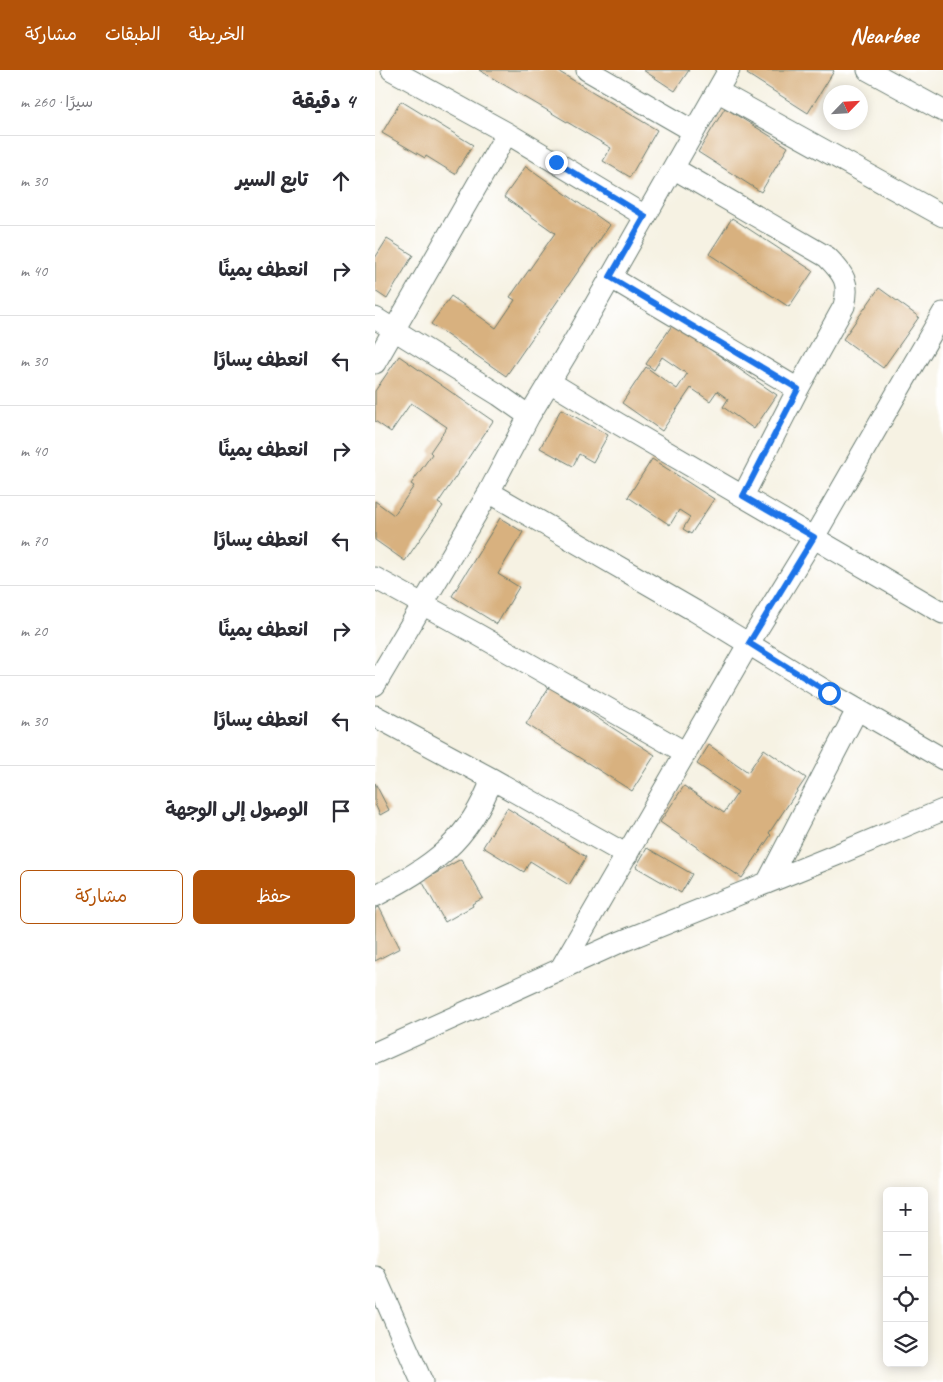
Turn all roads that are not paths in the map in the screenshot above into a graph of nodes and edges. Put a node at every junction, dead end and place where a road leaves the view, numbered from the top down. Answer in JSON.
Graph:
{"nodes":[{"id":1,"x":392,"y":70,"type":"edge"},
{"id":2,"x":587,"y":70,"type":"edge"},
{"id":3,"x":729,"y":70,"type":"edge"},
{"id":4,"x":875,"y":72,"type":"edge"},
{"id":5,"x":717,"y":91,"type":"junction"},
{"id":6,"x":943,"y":110,"type":"edge"},
{"id":7,"x":693,"y":130,"type":"junction"},
{"id":8,"x":507,"y":133,"type":"junction"},
{"id":9,"x":673,"y":168,"type":"junction"},
{"id":10,"x":645,"y":216,"type":"junction"},
{"id":11,"x":943,"y":216,"type":"edge"},
{"id":12,"x":610,"y":277,"type":"junction"},
{"id":13,"x":943,"y":313,"type":"edge"},
{"id":14,"x":375,"y":318,"type":"edge"},
{"id":15,"x":394,"y":329,"type":"junction"},
{"id":16,"x":375,"y":363,"type":"edge"},
{"id":17,"x":549,"y":382,"type":"junction"},
{"id":18,"x":798,"y":389,"type":"junction"},
{"id":19,"x":529,"y":416,"type":"junction"},
{"id":20,"x":489,"y":492,"type":"junction"},
{"id":21,"x":743,"y":496,"type":"junction"},
{"id":22,"x":814,"y":537,"type":"junction"},
{"id":23,"x":375,"y":578,"type":"edge"},
{"id":24,"x":423,"y":604,"type":"junction"},
{"id":25,"x":943,"y":613,"type":"edge"},
{"id":26,"x":749,"y":643,"type":"junction"},
{"id":27,"x":375,"y":685,"type":"edge"},
{"id":28,"x":857,"y":710,"type":"junction"},
{"id":29,"x":375,"y":716,"type":"edge"},
{"id":30,"x":686,"y":753,"type":"junction"},
{"id":31,"x":943,"y":759,"type":"edge"},
{"id":32,"x":492,"y":779,"type":"junction"},
{"id":33,"x":943,"y":810,"type":"edge"},
{"id":34,"x":627,"y":855,"type":"junction"},
{"id":35,"x":767,"y":883,"type":"junction"},
{"id":36,"x":375,"y":896,"type":"edge"},
{"id":37,"x":561,"y":968,"type":"junction"},
{"id":38,"x":375,"y":1053,"type":"edge"},
{"id":39,"x":375,"y":1276,"type":"edge"},
{"id":40,"x":422,"y":1382,"type":"edge"}],
"edges":[{"from":1,"to":8,"type":"street"},
{"from":2,"to":7,"type":"street"},
{"from":3,"to":5,"type":"street"},
{"from":4,"to":6,"type":"street"},
{"from":5,"to":7,"type":"street"},
{"from":5,"to":11,"type":"street"},
{"from":7,"to":9,"type":"street"},
{"from":8,"to":10,"type":"street"},
{"from":8,"to":15,"type":"street"},
{"from":9,"to":10,"type":"street"},
{"from":9,"to":18,"type":"street"},
{"from":10,"to":12,"type":"street"},
{"from":12,"to":17,"type":"street"},
{"from":12,"to":18,"type":"street"},
{"from":13,"to":22,"type":"street"},
{"from":14,"to":15,"type":"street"},
{"from":15,"to":16,"type":"street"},
{"from":15,"to":19,"type":"street"},
{"from":17,"to":19,"type":"street"},
{"from":17,"to":21,"type":"street"},
{"from":18,"to":21,"type":"street"},
{"from":19,"to":20,"type":"street"},
{"from":20,"to":24,"type":"street"},
{"from":20,"to":26,"type":"street"},
{"from":21,"to":22,"type":"street"},
{"from":22,"to":25,"type":"street"},
{"from":22,"to":26,"type":"street"},
{"from":23,"to":24,"type":"street"},
{"from":24,"to":27,"type":"street"},
{"from":24,"to":30,"type":"street"},
{"from":26,"to":28,"type":"street"},
{"from":26,"to":30,"type":"street"},
{"from":28,"to":31,"type":"street"},
{"from":28,"to":35,"type":"street"},
{"from":29,"to":32,"type":"street"},
{"from":30,"to":34,"type":"street"},
{"from":32,"to":34,"type":"street"},
{"from":32,"to":36,"type":"street"},
{"from":33,"to":35,"type":"street"},
{"from":34,"to":37,"type":"street"},
{"from":35,"to":37,"type":"street"},
{"from":37,"to":38,"type":"street"},
{"from":39,"to":40,"type":"street"}]}
